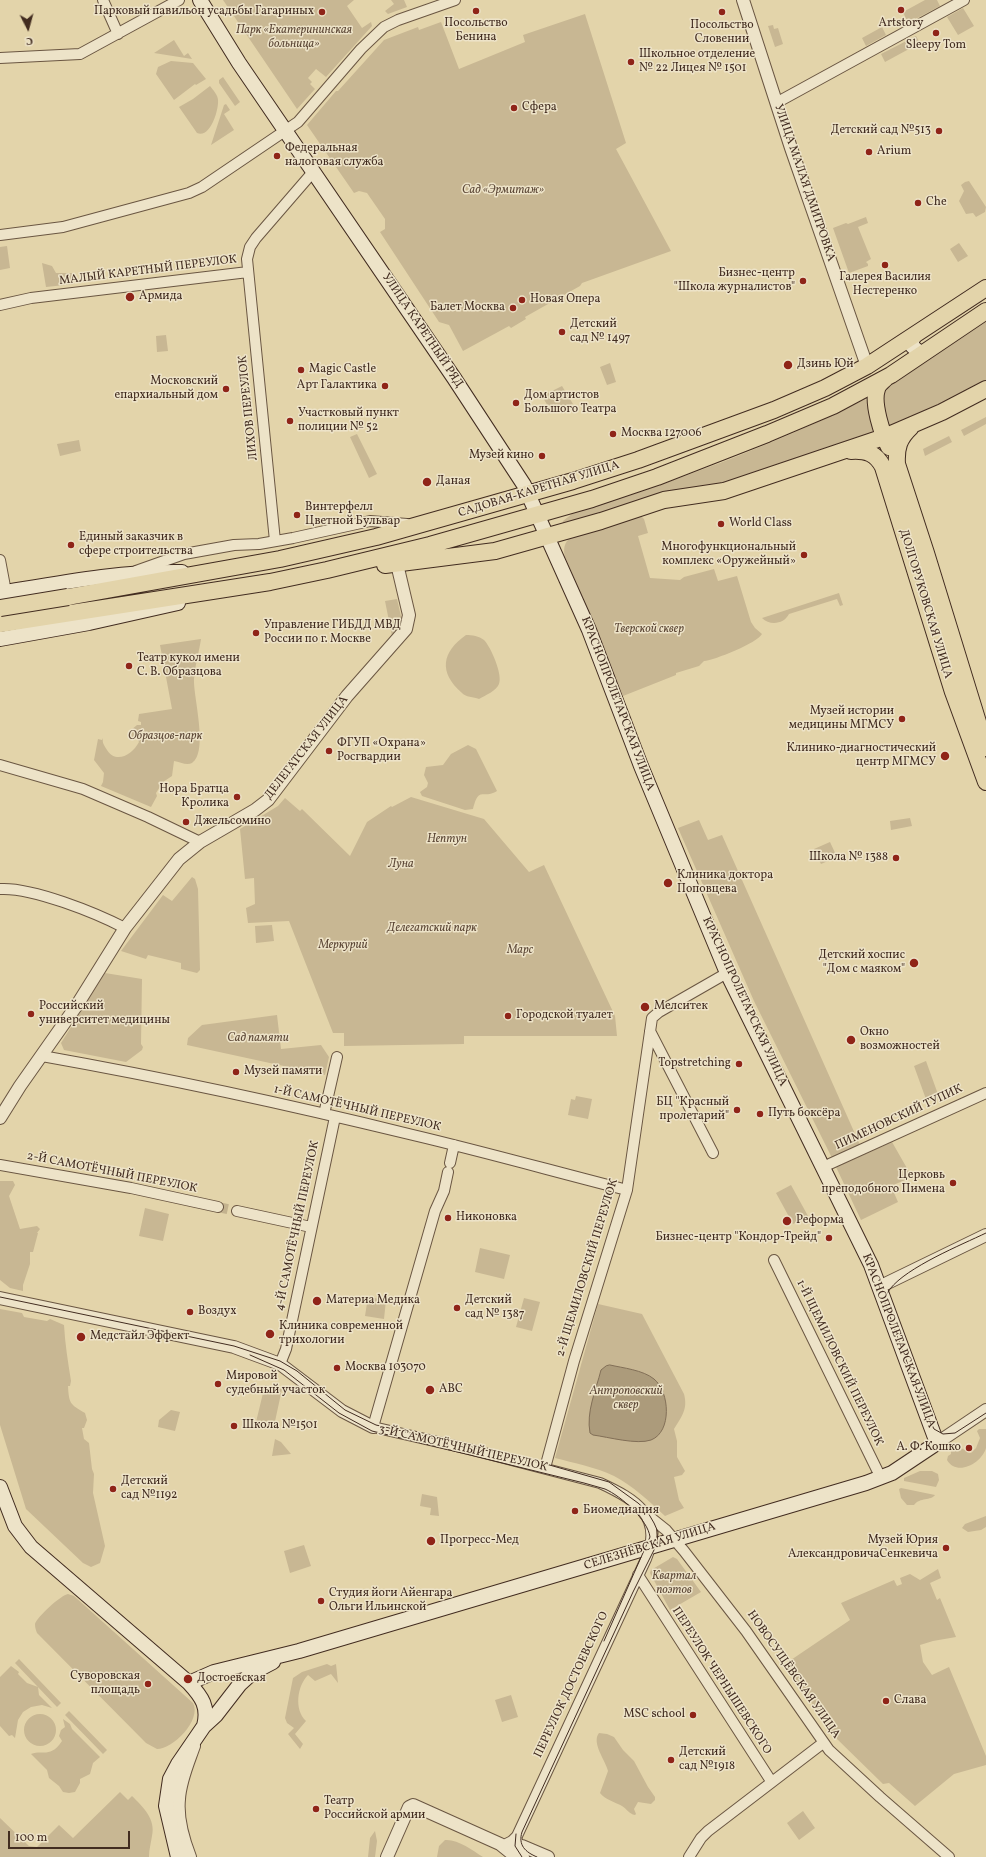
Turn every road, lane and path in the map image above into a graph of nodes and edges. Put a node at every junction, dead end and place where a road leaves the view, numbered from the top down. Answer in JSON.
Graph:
{"nodes":[{"id":1,"x":103,"y":0,"type":"edge"},
{"id":2,"x":179,"y":0,"type":"edge"},
{"id":3,"x":200,"y":0,"type":"edge"},
{"id":4,"x":455,"y":0,"type":"edge"},
{"id":5,"x":743,"y":0,"type":"edge"},
{"id":6,"x":964,"y":0,"type":"edge"},
{"id":7,"x":118,"y":34,"type":"junction"},
{"id":8,"x":0,"y":58,"type":"edge"},
{"id":9,"x":776,"y":103,"type":"junction"},
{"id":10,"x":286,"y":131,"type":"junction"},
{"id":11,"x":314,"y":172,"type":"junction"},
{"id":12,"x":0,"y":235,"type":"edge"},
{"id":13,"x":248,"y":272,"type":"junction"},
{"id":14,"x":986,"y":288,"type":"edge"},
{"id":15,"x":0,"y":306,"type":"edge"},
{"id":16,"x":986,"y":311,"type":"edge"},
{"id":17,"x":916,"y":334,"type":"junction"},
{"id":18,"x":926,"y":351,"type":"junction"},
{"id":19,"x":867,"y":366,"type":"junction"},
{"id":20,"x":878,"y":382,"type":"junction"},
{"id":21,"x":825,"y":388,"type":"junction"},
{"id":22,"x":986,"y":389,"type":"edge"},
{"id":23,"x":833,"y":406,"type":"junction"},
{"id":24,"x":912,"y":426,"type":"junction"},
{"id":25,"x":884,"y":437,"type":"junction"},
{"id":26,"x":846,"y":451,"type":"junction"},
{"id":27,"x":890,"y":466,"type":"junction"},
{"id":28,"x":528,"y":494,"type":"junction"},
{"id":29,"x":538,"y":515,"type":"junction"},
{"id":30,"x":423,"y":524,"type":"junction"},
{"id":31,"x":548,"y":537,"type":"junction"},
{"id":32,"x":275,"y":541,"type":"junction"},
{"id":33,"x":926,"y":553,"type":"junction"},
{"id":34,"x":911,"y":558,"type":"junction"},
{"id":35,"x":0,"y":560,"type":"edge"},
{"id":36,"x":397,"y":564,"type":"junction"},
{"id":37,"x":327,"y":570,"type":"junction"},
{"id":38,"x":198,"y":573,"type":"junction"},
{"id":39,"x":119,"y":576,"type":"junction"},
{"id":40,"x":3,"y":593,"type":"edge"},
{"id":41,"x":203,"y":593,"type":"junction"},
{"id":42,"x":69,"y":605,"type":"junction"},
{"id":43,"x":0,"y":608,"type":"edge"},
{"id":44,"x":0,"y":624,"type":"edge"},
{"id":45,"x":0,"y":639,"type":"edge"},
{"id":46,"x":965,"y":705,"type":"junction"},
{"id":47,"x":986,"y":748,"type":"edge"},
{"id":48,"x":0,"y":765,"type":"edge"},
{"id":49,"x":986,"y":782,"type":"edge"},
{"id":50,"x":200,"y":842,"type":"junction"},
{"id":51,"x":0,"y":889,"type":"edge"},
{"id":52,"x":126,"y":928,"type":"junction"},
{"id":53,"x":727,"y":973,"type":"junction"},
{"id":54,"x":650,"y":1031,"type":"junction"},
{"id":55,"x":42,"y":1056,"type":"junction"},
{"id":56,"x":337,"y":1057,"type":"dead end"},
{"id":57,"x":986,"y":1093,"type":"edge"},
{"id":58,"x":324,"y":1114,"type":"junction"},
{"id":59,"x":335,"y":1117,"type":"junction"},
{"id":60,"x":0,"y":1118,"type":"edge"},
{"id":61,"x":454,"y":1145,"type":"junction"},
{"id":62,"x":714,"y":1153,"type":"dead end"},
{"id":63,"x":0,"y":1165,"type":"edge"},
{"id":64,"x":823,"y":1167,"type":"junction"},
{"id":65,"x":622,"y":1189,"type":"junction"},
{"id":66,"x":218,"y":1207,"type":"tunnel mouth"},
{"id":67,"x":237,"y":1211,"type":"tunnel mouth"},
{"id":68,"x":311,"y":1227,"type":"junction"},
{"id":69,"x":986,"y":1235,"type":"edge"},
{"id":70,"x":774,"y":1260,"type":"dead end"},
{"id":71,"x":879,"y":1287,"type":"junction"},
{"id":72,"x":0,"y":1298,"type":"edge"},
{"id":73,"x":280,"y":1364,"type":"junction"},
{"id":74,"x":986,"y":1410,"type":"edge"},
{"id":75,"x":373,"y":1427,"type":"junction"},
{"id":76,"x":937,"y":1443,"type":"junction"},
{"id":77,"x":545,"y":1468,"type":"junction"},
{"id":78,"x":881,"y":1478,"type":"junction"},
{"id":79,"x":0,"y":1487,"type":"edge"},
{"id":80,"x":646,"y":1514,"type":"junction"},
{"id":81,"x":674,"y":1539,"type":"junction"},
{"id":82,"x":651,"y":1546,"type":"junction"},
{"id":83,"x":638,"y":1575,"type":"junction"},
{"id":84,"x":299,"y":1651,"type":"junction"},
{"id":85,"x":189,"y":1683,"type":"junction"},
{"id":86,"x":204,"y":1726,"type":"junction"},
{"id":87,"x":823,"y":1743,"type":"junction"},
{"id":88,"x":771,"y":1781,"type":"junction"},
{"id":89,"x":517,"y":1846,"type":"edge"},
{"id":90,"x":179,"y":1850,"type":"edge"},
{"id":91,"x":190,"y":1857,"type":"edge"},
{"id":92,"x":387,"y":1857,"type":"edge"},
{"id":93,"x":524,"y":1857,"type":"edge"},
{"id":94,"x":548,"y":1857,"type":"edge"},
{"id":95,"x":689,"y":1857,"type":"edge"},
{"id":96,"x":949,"y":1857,"type":"edge"}],
"edges":[{"from":1,"to":7,"type":"street"},
{"from":2,"to":7,"type":"street"},
{"from":3,"to":10,"type":"main road","name":"УЛИЦА КАРЕТНЫЙ РЯД"},
{"from":4,"to":10,"type":"street"},
{"from":5,"to":9,"type":"street","name":"УЛИЦА МАЛАЯ ДМИТРОВКА"},
{"from":6,"to":9,"type":"street"},
{"from":7,"to":8,"type":"street"},
{"from":9,"to":19,"type":"street","name":"УЛИЦА МАЛАЯ ДМИТРОВКА"},
{"from":10,"to":11,"type":"main road","name":"УЛИЦА КАРЕТНЫЙ РЯД"},
{"from":10,"to":12,"type":"street"},
{"from":11,"to":13,"type":"street","name":"МАЛЫЙ КАРЕТНЫЙ ПЕРЕУЛОК"},
{"from":11,"to":28,"type":"main road","name":"УЛИЦА КАРЕТНЫЙ РЯД"},
{"from":13,"to":15,"type":"street","name":"МАЛЫЙ КАРЕТНЫЙ ПЕРЕУЛОК"},
{"from":13,"to":32,"type":"street","name":"ЛИХОВ ПЕРЕУЛОК"},
{"from":14,"to":17,"type":"main road","name":"САДОВАЯ-КАРЕТНАЯ УЛИЦА"},
{"from":16,"to":18,"type":"main road","name":"САДОВАЯ-КАРЕТНАЯ УЛИЦА"},
{"from":17,"to":18,"type":"main road"},
{"from":17,"to":19,"type":"main road","name":"САДОВАЯ-КАРЕТНАЯ УЛИЦА"},
{"from":18,"to":20,"type":"main road","name":"САДОВАЯ-КАРЕТНАЯ УЛИЦА"},
{"from":19,"to":20,"type":"street"},
{"from":19,"to":21,"type":"main road","name":"САДОВАЯ-КАРЕТНАЯ УЛИЦА"},
{"from":20,"to":23,"type":"main road","name":"САДОВАЯ-КАРЕТНАЯ УЛИЦА"},
{"from":20,"to":25,"type":"main road"},
{"from":21,"to":23,"type":"main road"},
{"from":21,"to":28,"type":"main road","name":"САДОВАЯ-КАРЕТНАЯ УЛИЦА"},
{"from":22,"to":24,"type":"main road"},
{"from":23,"to":29,"type":"main road","name":"САДОВАЯ-КАРЕТНАЯ УЛИЦА"},
{"from":24,"to":25,"type":"main road"},
{"from":24,"to":27,"type":"main road","name":"ДОЛГОРУКОВСКАЯ УЛИЦА"},
{"from":25,"to":26,"type":"main road"},
{"from":25,"to":27,"type":"main road"},
{"from":26,"to":27,"type":"main road","name":"ДОЛГОРУКОВСКАЯ УЛИЦА"},
{"from":26,"to":31,"type":"main road","name":"САДОВАЯ-КАРЕТНАЯ УЛИЦА"},
{"from":27,"to":33,"type":"main road","name":"ДОЛГОРУКОВСКАЯ УЛИЦА"},
{"from":27,"to":34,"type":"main road","name":"ДОЛГОРУКОВСКАЯ УЛИЦА"},
{"from":28,"to":29,"type":"main road","name":"УЛИЦА КАРЕТНЫЙ РЯД"},
{"from":28,"to":30,"type":"main road","name":"САДОВАЯ-КАРЕТНАЯ УЛИЦА"},
{"from":29,"to":31,"type":"main road","name":"УЛИЦА КАРЕТНЫЙ РЯД"},
{"from":29,"to":37,"type":"main road","name":"САДОВАЯ-КАРЕТНАЯ УЛИЦА"},
{"from":30,"to":32,"type":"street"},
{"from":30,"to":38,"type":"main road","name":"САДОВАЯ-КАРЕТНАЯ УЛИЦА"},
{"from":31,"to":36,"type":"main road","name":"САДОВАЯ-КАРЕТНАЯ УЛИЦА"},
{"from":31,"to":53,"type":"main road","name":"КРАСНОПРОЛЕТАРСКАЯ УЛИЦА"},
{"from":32,"to":39,"type":"street"},
{"from":33,"to":34,"type":"street"},
{"from":33,"to":46,"type":"main road","name":"ДОЛГОРУКОВСКАЯ УЛИЦА"},
{"from":34,"to":46,"type":"main road","name":"ДОЛГОРУКОВСКАЯ УЛИЦА"},
{"from":35,"to":40,"type":"street"},
{"from":36,"to":37,"type":"main road","name":"САДОВАЯ-КАРЕТНАЯ УЛИЦА"},
{"from":36,"to":50,"type":"street","name":"ДЕЛЕГАТСКАЯ УЛИЦА"},
{"from":37,"to":41,"type":"main road","name":"САДОВАЯ-КАРЕТНАЯ УЛИЦА"},
{"from":38,"to":39,"type":"main road"},
{"from":38,"to":42,"type":"main road","name":"САДОВАЯ-КАРЕТНАЯ УЛИЦА"},
{"from":39,"to":40,"type":"main road"},
{"from":41,"to":42,"type":"main road","name":"САДОВАЯ-КАРЕТНАЯ УЛИЦА"},
{"from":41,"to":45,"type":"main road"},
{"from":42,"to":43,"type":"main road","bridge":true},
{"from":42,"to":44,"type":"main road"},
{"from":46,"to":47,"type":"main road","name":"ДОЛГОРУКОВСКАЯ УЛИЦА"},
{"from":46,"to":49,"type":"main road","name":"ДОЛГОРУКОВСКАЯ УЛИЦА"},
{"from":48,"to":50,"type":"street"},
{"from":50,"to":52,"type":"street","name":"ДЕЛЕГАТСКАЯ УЛИЦА"},
{"from":51,"to":52,"type":"street"},
{"from":52,"to":55,"type":"street","name":"ДЕЛЕГАТСКАЯ УЛИЦА"},
{"from":53,"to":54,"type":"street","name":"2-Й ЩЕМИЛОВСКИЙ ПЕРЕУЛОК"},
{"from":53,"to":64,"type":"main road","name":"КРАСНОПРОЛЕТАРСКАЯ УЛИЦА"},
{"from":54,"to":62,"type":"street"},
{"from":54,"to":65,"type":"street","name":"2-Й ЩЕМИЛОВСКИЙ ПЕРЕУЛОК"},
{"from":55,"to":58,"type":"street","name":"1-Й САМОТЁЧНЫЙ ПЕРЕУЛОК"},
{"from":55,"to":60,"type":"street","name":"ДЕЛЕГАТСКАЯ УЛИЦА"},
{"from":56,"to":58,"type":"street"},
{"from":57,"to":64,"type":"street","name":"ПИМЕНОВСКИЙ ТУПИК"},
{"from":58,"to":59,"type":"street","name":"1-Й САМОТЁЧНЫЙ ПЕРЕУЛОК"},
{"from":59,"to":61,"type":"street","name":"1-Й САМОТЁЧНЫЙ ПЕРЕУЛОК"},
{"from":59,"to":68,"type":"street","name":"4-Й САМОТЁЧНЫЙ ПЕРЕУЛОК"},
{"from":61,"to":65,"type":"street","name":"1-Й САМОТЁЧНЫЙ ПЕРЕУЛОК"},
{"from":61,"to":75,"type":"street"},
{"from":63,"to":66,"type":"street","name":"2-Й САМОТЁЧНЫЙ ПЕРЕУЛОК"},
{"from":64,"to":71,"type":"main road","name":"КРАСНОПРОЛЕТАРСКАЯ УЛИЦА"},
{"from":65,"to":77,"type":"street","name":"2-Й ЩЕМИЛОВСКИЙ ПЕРЕУЛОК"},
{"from":67,"to":68,"type":"street"},
{"from":68,"to":73,"type":"street","name":"4-Й САМОТЁЧНЫЙ ПЕРЕУЛОК"},
{"from":69,"to":71,"type":"street"},
{"from":70,"to":78,"type":"street","name":"1-Й ЩЕМИЛОВСКИЙ ПЕРЕУЛОК"},
{"from":71,"to":76,"type":"main road","name":"КРАСНОПРОЛЕТАРСКАЯ УЛИЦА"},
{"from":72,"to":73,"type":"street","name":"3-Й САМОТЁЧНЫЙ ПЕРЕУЛОК"},
{"from":73,"to":75,"type":"street","name":"3-Й САМОТЁЧНЫЙ ПЕРЕУЛОК"},
{"from":74,"to":76,"type":"street","name":"СЕЛЕЗНЁВСКАЯ УЛИЦА"},
{"from":75,"to":77,"type":"street","name":"3-Й САМОТЁЧНЫЙ ПЕРЕУЛОК"},
{"from":76,"to":78,"type":"main road","name":"СЕЛЕЗНЁВСКАЯ УЛИЦА"},
{"from":77,"to":80,"type":"street","name":"3-Й САМОТЁЧНЫЙ ПЕРЕУЛОК"},
{"from":78,"to":81,"type":"main road","name":"СЕЛЕЗНЁВСКАЯ УЛИЦА"},
{"from":79,"to":85,"type":"main road"},
{"from":80,"to":81,"type":"street","name":"НОВОСУЩЁВСКАЯ УЛИЦА"},
{"from":80,"to":82,"type":"street"},
{"from":81,"to":82,"type":"main road","name":"СЕЛЕЗНЁВСКАЯ УЛИЦА"},
{"from":81,"to":87,"type":"street","name":"НОВОСУЩЁВСКАЯ УЛИЦА"},
{"from":82,"to":83,"type":"street","name":"ПЕРЕУЛОК ДОСТОЕВСКОГО"},
{"from":82,"to":84,"type":"main road","name":"СЕЛЕЗНЁВСКАЯ УЛИЦА"},
{"from":83,"to":88,"type":"street","name":"ПЕРЕУЛОК ЧЕРНЫШЕВСКОГО"},
{"from":83,"to":89,"type":"street","name":"ПЕРЕУЛОК ДОСТОЕВСКОГО"},
{"from":84,"to":85,"type":"main road","name":"СЕЛЕЗНЁВСКАЯ УЛИЦА"},
{"from":84,"to":86,"type":"main road","name":"СЕЛЕЗНЁВСКАЯ УЛИЦА"},
{"from":85,"to":86,"type":"main road"},
{"from":86,"to":90,"type":"street"},
{"from":86,"to":90,"type":"main road","name":"СЕЛЕЗНЁВСКАЯ УЛИЦА"},
{"from":87,"to":88,"type":"street"},
{"from":87,"to":96,"type":"street","name":"НОВОСУЩЁВСКАЯ УЛИЦА"},
{"from":88,"to":95,"type":"street"},
{"from":89,"to":92,"type":"street"},
{"from":89,"to":93,"type":"street"},
{"from":89,"to":94,"type":"street"},
{"from":90,"to":91,"type":"street"}]}
